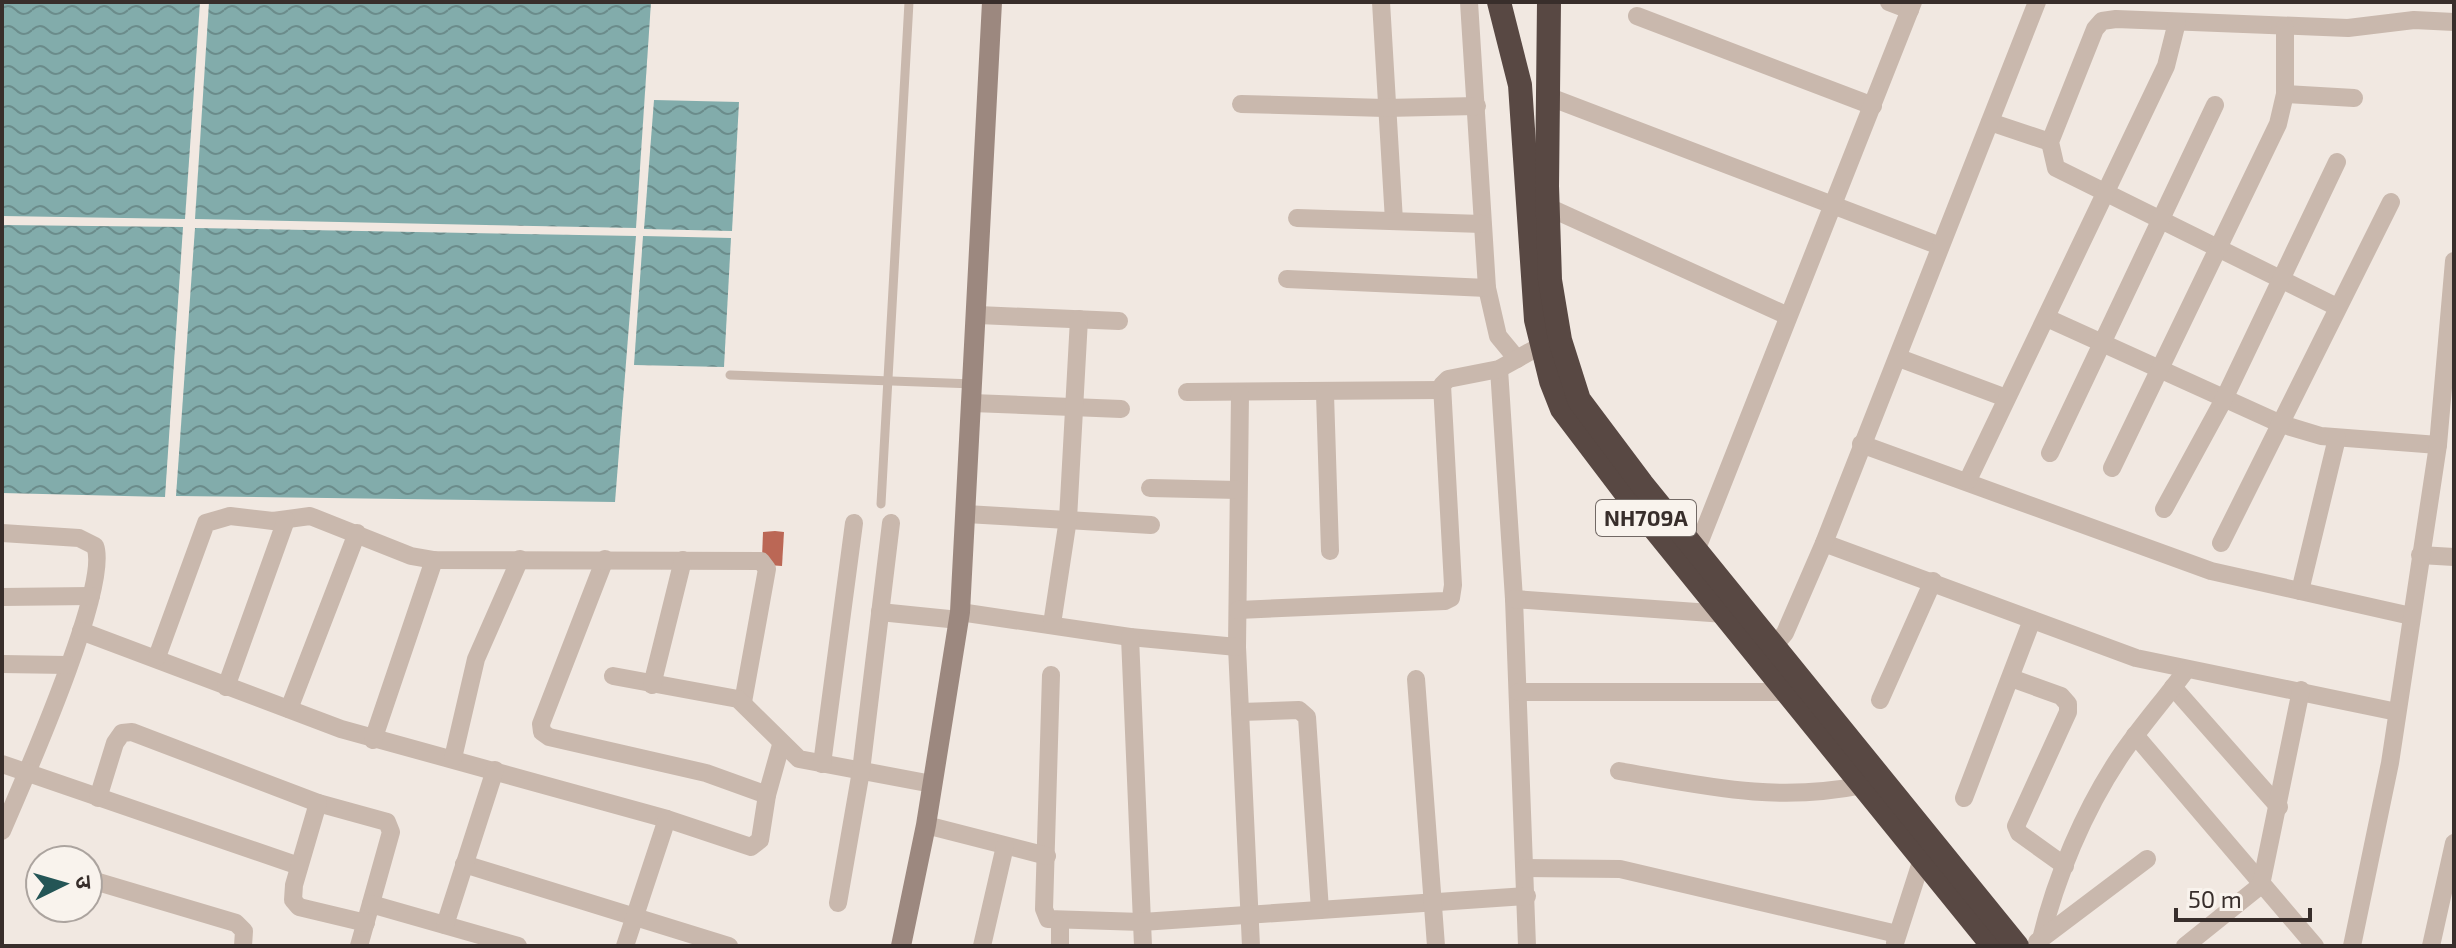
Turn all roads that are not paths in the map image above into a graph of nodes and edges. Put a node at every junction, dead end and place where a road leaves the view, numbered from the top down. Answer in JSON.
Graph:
{"nodes":[{"id":1,"x":909,"y":2,"type":"edge"},
{"id":2,"x":992,"y":2,"type":"edge"},
{"id":3,"x":1381,"y":2,"type":"edge"},
{"id":4,"x":1469,"y":2,"type":"edge"},
{"id":5,"x":1499,"y":2,"type":"edge"},
{"id":6,"x":1549,"y":2,"type":"edge"},
{"id":7,"x":1889,"y":2,"type":"edge"},
{"id":8,"x":2037,"y":2,"type":"edge"},
{"id":9,"x":1911,"y":6,"type":"edge"},
{"id":10,"x":1637,"y":16,"type":"dead end"},
{"id":11,"x":2177,"y":22,"type":"junction"},
{"id":12,"x":2454,"y":22,"type":"edge"},
{"id":13,"x":2285,"y":27,"type":"junction"},
{"id":14,"x":2285,"y":94,"type":"junction"},
{"id":15,"x":1547,"y":96,"type":"junction"},
{"id":16,"x":2354,"y":98,"type":"dead end"},
{"id":17,"x":1241,"y":104,"type":"dead end"},
{"id":18,"x":2215,"y":105,"type":"dead end"},
{"id":19,"x":1477,"y":106,"type":"junction"},
{"id":20,"x":1873,"y":106,"type":"junction"},
{"id":21,"x":1385,"y":108,"type":"junction"},
{"id":22,"x":1990,"y":122,"type":"junction"},
{"id":23,"x":2050,"y":142,"type":"junction"},
{"id":24,"x":2337,"y":162,"type":"dead end"},
{"id":25,"x":2105,"y":195,"type":"junction"},
{"id":26,"x":2391,"y":202,"type":"dead end"},
{"id":27,"x":1834,"y":206,"type":"junction"},
{"id":28,"x":1548,"y":207,"type":"junction"},
{"id":29,"x":1297,"y":218,"type":"dead end"},
{"id":30,"x":1394,"y":221,"type":"junction"},
{"id":31,"x":2162,"y":221,"type":"junction"},
{"id":32,"x":1482,"y":224,"type":"junction"},
{"id":33,"x":1940,"y":246,"type":"junction"},
{"id":34,"x":2218,"y":247,"type":"junction"},
{"id":35,"x":2454,"y":261,"type":"edge"},
{"id":36,"x":1287,"y":279,"type":"dead end"},
{"id":37,"x":2282,"y":280,"type":"junction"},
{"id":38,"x":1487,"y":288,"type":"junction"},
{"id":39,"x":2337,"y":307,"type":"junction"},
{"id":40,"x":978,"y":315,"type":"junction"},
{"id":41,"x":1788,"y":316,"type":"junction"},
{"id":42,"x":2047,"y":318,"type":"junction"},
{"id":43,"x":1079,"y":319,"type":"junction"},
{"id":44,"x":1119,"y":321,"type":"dead end"},
{"id":45,"x":1542,"y":345,"type":"junction"},
{"id":46,"x":2104,"y":345,"type":"junction"},
{"id":47,"x":1899,"y":358,"type":"junction"},
{"id":48,"x":1517,"y":359,"type":"junction"},
{"id":49,"x":1499,"y":369,"type":"junction"},
{"id":50,"x":2161,"y":370,"type":"junction"},
{"id":51,"x":730,"y":375,"type":"dead end"},
{"id":52,"x":888,"y":381,"type":"junction"},
{"id":53,"x":1441,"y":390,"type":"junction"},
{"id":54,"x":1187,"y":392,"type":"dead end"},
{"id":55,"x":973,"y":394,"type":"junction"},
{"id":56,"x":1240,"y":394,"type":"junction"},
{"id":57,"x":1325,"y":394,"type":"junction"},
{"id":58,"x":2006,"y":398,"type":"junction"},
{"id":59,"x":2224,"y":399,"type":"junction"},
{"id":60,"x":1074,"y":405,"type":"junction"},
{"id":61,"x":1121,"y":409,"type":"dead end"},
{"id":62,"x":2281,"y":424,"type":"junction"},
{"id":63,"x":2337,"y":438,"type":"junction"},
{"id":64,"x":1861,"y":444,"type":"junction"},
{"id":65,"x":2438,"y":445,"type":"junction"},
{"id":66,"x":2050,"y":453,"type":"dead end"},
{"id":67,"x":2112,"y":468,"type":"dead end"},
{"id":68,"x":1968,"y":480,"type":"junction"},
{"id":69,"x":1150,"y":488,"type":"dead end"},
{"id":70,"x":1238,"y":490,"type":"junction"},
{"id":71,"x":881,"y":504,"type":"dead end"},
{"id":72,"x":2164,"y":509,"type":"dead end"},
{"id":73,"x":966,"y":514,"type":"junction"},
{"id":74,"x":1068,"y":519,"type":"junction"},
{"id":75,"x":286,"y":520,"type":"junction"},
{"id":76,"x":854,"y":523,"type":"dead end"},
{"id":77,"x":891,"y":523,"type":"dead end"},
{"id":78,"x":1151,"y":525,"type":"dead end"},
{"id":79,"x":2,"y":533,"type":"edge"},
{"id":80,"x":357,"y":533,"type":"junction"},
{"id":81,"x":1824,"y":543,"type":"junction"},
{"id":82,"x":2221,"y":543,"type":"dead end"},
{"id":83,"x":1330,"y":551,"type":"dead end"},
{"id":84,"x":1696,"y":551,"type":"junction"},
{"id":85,"x":2420,"y":555,"type":"junction"},
{"id":86,"x":2454,"y":557,"type":"edge"},
{"id":87,"x":520,"y":559,"type":"junction"},
{"id":88,"x":605,"y":559,"type":"junction"},
{"id":89,"x":434,"y":560,"type":"junction"},
{"id":90,"x":683,"y":560,"type":"junction"},
{"id":91,"x":1933,"y":581,"type":"junction"},
{"id":92,"x":2300,"y":591,"type":"junction"},
{"id":93,"x":91,"y":596,"type":"junction"},
{"id":94,"x":2,"y":597,"type":"edge"},
{"id":95,"x":1514,"y":599,"type":"junction"},
{"id":96,"x":1238,"y":610,"type":"junction"},
{"id":97,"x":880,"y":612,"type":"junction"},
{"id":98,"x":1725,"y":614,"type":"junction"},
{"id":99,"x":960,"y":616,"type":"junction"},
{"id":100,"x":2411,"y":616,"type":"junction"},
{"id":101,"x":2032,"y":620,"type":"junction"},
{"id":102,"x":1052,"y":624,"type":"junction"},
{"id":103,"x":81,"y":631,"type":"junction"},
{"id":104,"x":1130,"y":637,"type":"junction"},
{"id":105,"x":1237,"y":647,"type":"junction"},
{"id":106,"x":1768,"y":654,"type":"junction"},
{"id":107,"x":157,"y":657,"type":"junction"},
{"id":108,"x":2,"y":664,"type":"edge"},
{"id":109,"x":67,"y":665,"type":"junction"},
{"id":110,"x":2187,"y":669,"type":"junction"},
{"id":111,"x":1051,"y":675,"type":"dead end"},
{"id":112,"x":613,"y":676,"type":"dead end"},
{"id":113,"x":2011,"y":678,"type":"junction"},
{"id":114,"x":1416,"y":679,"type":"dead end"},
{"id":115,"x":652,"y":685,"type":"junction"},
{"id":116,"x":226,"y":687,"type":"junction"},
{"id":117,"x":2173,"y":687,"type":"junction"},
{"id":118,"x":2301,"y":690,"type":"junction"},
{"id":119,"x":1518,"y":692,"type":"junction"},
{"id":120,"x":1786,"y":692,"type":"junction"},
{"id":121,"x":1880,"y":700,"type":"dead end"},
{"id":122,"x":743,"y":702,"type":"junction"},
{"id":123,"x":289,"y":709,"type":"junction"},
{"id":124,"x":1240,"y":712,"type":"junction"},
{"id":125,"x":2397,"y":712,"type":"junction"},
{"id":126,"x":2135,"y":735,"type":"junction"},
{"id":127,"x":373,"y":740,"type":"junction"},
{"id":128,"x":781,"y":745,"type":"junction"},
{"id":129,"x":453,"y":758,"type":"junction"},
{"id":130,"x":2,"y":764,"type":"edge"},
{"id":131,"x":822,"y":764,"type":"junction"},
{"id":132,"x":495,"y":770,"type":"junction"},
{"id":133,"x":861,"y":771,"type":"junction"},
{"id":134,"x":1619,"y":771,"type":"dead end"},
{"id":135,"x":26,"y":772,"type":"junction"},
{"id":136,"x":932,"y":784,"type":"junction"},
{"id":137,"x":1863,"y":785,"type":"junction"},
{"id":138,"x":767,"y":795,"type":"junction"},
{"id":139,"x":98,"y":798,"type":"junction"},
{"id":140,"x":1964,"y":798,"type":"dead end"},
{"id":141,"x":318,"y":803,"type":"junction"},
{"id":142,"x":2279,"y":807,"type":"junction"},
{"id":143,"x":667,"y":819,"type":"junction"},
{"id":144,"x":926,"y":825,"type":"junction"},
{"id":145,"x":2,"y":831,"type":"edge"},
{"id":146,"x":1005,"y":846,"type":"junction"},
{"id":147,"x":2453,"y":853,"type":"edge"},
{"id":148,"x":1047,"y":856,"type":"junction"},
{"id":149,"x":1922,"y":859,"type":"junction"},
{"id":150,"x":2147,"y":859,"type":"dead end"},
{"id":151,"x":464,"y":864,"type":"junction"},
{"id":152,"x":299,"y":866,"type":"junction"},
{"id":153,"x":2065,"y":866,"type":"junction"},
{"id":154,"x":1525,"y":868,"type":"junction"},
{"id":155,"x":104,"y":884,"type":"edge"},
{"id":156,"x":2261,"y":885,"type":"junction"},
{"id":157,"x":1527,"y":896,"type":"junction"},
{"id":158,"x":1434,"y":901,"type":"junction"},
{"id":159,"x":838,"y":903,"type":"dead end"},
{"id":160,"x":1320,"y":910,"type":"junction"},
{"id":161,"x":368,"y":913,"type":"junction"},
{"id":162,"x":635,"y":915,"type":"junction"},
{"id":163,"x":1249,"y":916,"type":"junction"},
{"id":164,"x":1060,"y":921,"type":"junction"},
{"id":165,"x":1142,"y":922,"type":"junction"},
{"id":166,"x":445,"y":925,"type":"junction"},
{"id":167,"x":1896,"y":940,"type":"edge"},
{"id":168,"x":2037,"y":942,"type":"edge"},
{"id":169,"x":716,"y":945,"type":"edge"},
{"id":170,"x":243,"y":946,"type":"edge"},
{"id":171,"x":359,"y":946,"type":"edge"},
{"id":172,"x":518,"y":946,"type":"edge"},
{"id":173,"x":625,"y":946,"type":"edge"},
{"id":174,"x":901,"y":946,"type":"edge"},
{"id":175,"x":982,"y":946,"type":"edge"},
{"id":176,"x":1060,"y":946,"type":"edge"},
{"id":177,"x":1143,"y":946,"type":"edge"},
{"id":178,"x":1251,"y":946,"type":"edge"},
{"id":179,"x":1436,"y":946,"type":"edge"},
{"id":180,"x":1527,"y":946,"type":"edge"},
{"id":181,"x":1993,"y":946,"type":"edge"},
{"id":182,"x":2017,"y":946,"type":"edge"},
{"id":183,"x":2185,"y":946,"type":"edge"},
{"id":184,"x":2315,"y":946,"type":"edge"},
{"id":185,"x":2352,"y":946,"type":"edge"},
{"id":186,"x":2431,"y":946,"type":"edge"}],
"edges":[{"from":1,"to":52,"type":"lane"},
{"from":2,"to":40,"type":"street"},
{"from":3,"to":21,"type":"street"},
{"from":4,"to":19,"type":"street"},
{"from":5,"to":45,"type":"highway","number":"NH709A"},
{"from":6,"to":15,"type":"highway","number":"NH709A"},
{"from":7,"to":9,"type":"street"},
{"from":8,"to":22,"type":"street"},
{"from":9,"to":20,"type":"street"},
{"from":10,"to":20,"type":"street"},
{"from":11,"to":13,"type":"street"},
{"from":11,"to":23,"type":"street"},
{"from":11,"to":25,"type":"street"},
{"from":12,"to":13,"type":"street"},
{"from":13,"to":14,"type":"street"},
{"from":14,"to":16,"type":"street"},
{"from":14,"to":34,"type":"street"},
{"from":15,"to":27,"type":"street"},
{"from":15,"to":28,"type":"highway","number":"NH709A"},
{"from":17,"to":21,"type":"street"},
{"from":18,"to":31,"type":"street"},
{"from":19,"to":21,"type":"street"},
{"from":19,"to":32,"type":"street"},
{"from":20,"to":27,"type":"street"},
{"from":21,"to":30,"type":"street"},
{"from":22,"to":23,"type":"street"},
{"from":22,"to":33,"type":"street"},
{"from":23,"to":25,"type":"street"},
{"from":24,"to":37,"type":"street"},
{"from":25,"to":31,"type":"street"},
{"from":25,"to":42,"type":"street"},
{"from":26,"to":39,"type":"street"},
{"from":27,"to":33,"type":"street"},
{"from":27,"to":41,"type":"street"},
{"from":28,"to":41,"type":"street"},
{"from":28,"to":84,"type":"highway","number":"NH709A"},
{"from":29,"to":30,"type":"street"},
{"from":30,"to":32,"type":"street"},
{"from":31,"to":34,"type":"street"},
{"from":31,"to":46,"type":"street"},
{"from":32,"to":38,"type":"street"},
{"from":33,"to":47,"type":"street"},
{"from":34,"to":37,"type":"street"},
{"from":34,"to":50,"type":"street"},
{"from":35,"to":65,"type":"street"},
{"from":36,"to":38,"type":"street"},
{"from":37,"to":39,"type":"street"},
{"from":37,"to":59,"type":"street"},
{"from":38,"to":48,"type":"street"},
{"from":39,"to":62,"type":"street"},
{"from":40,"to":43,"type":"street"},
{"from":40,"to":55,"type":"street"},
{"from":41,"to":84,"type":"street"},
{"from":42,"to":46,"type":"street"},
{"from":42,"to":58,"type":"street"},
{"from":43,"to":44,"type":"street"},
{"from":43,"to":60,"type":"street"},
{"from":45,"to":48,"type":"street"},
{"from":45,"to":98,"type":"highway","number":"NH709A"},
{"from":46,"to":50,"type":"street"},
{"from":46,"to":66,"type":"street"},
{"from":47,"to":58,"type":"street"},
{"from":47,"to":64,"type":"street"},
{"from":48,"to":49,"type":"street"},
{"from":49,"to":53,"type":"street"},
{"from":49,"to":95,"type":"street"},
{"from":50,"to":59,"type":"street"},
{"from":50,"to":67,"type":"street"},
{"from":51,"to":52,"type":"lane"},
{"from":52,"to":55,"type":"lane"},
{"from":52,"to":71,"type":"lane"},
{"from":53,"to":57,"type":"street"},
{"from":53,"to":96,"type":"street"},
{"from":54,"to":56,"type":"street"},
{"from":55,"to":60,"type":"street"},
{"from":55,"to":73,"type":"street"},
{"from":56,"to":57,"type":"street"},
{"from":56,"to":70,"type":"street"},
{"from":57,"to":83,"type":"street"},
{"from":58,"to":68,"type":"street"},
{"from":59,"to":62,"type":"street"},
{"from":59,"to":72,"type":"street"},
{"from":60,"to":61,"type":"street"},
{"from":60,"to":74,"type":"street"},
{"from":62,"to":63,"type":"street"},
{"from":62,"to":82,"type":"street"},
{"from":63,"to":65,"type":"street"},
{"from":63,"to":92,"type":"street"},
{"from":64,"to":68,"type":"street"},
{"from":64,"to":81,"type":"street"},
{"from":65,"to":85,"type":"street"},
{"from":68,"to":92,"type":"street"},
{"from":69,"to":70,"type":"street"},
{"from":70,"to":96,"type":"street"},
{"from":73,"to":74,"type":"street"},
{"from":73,"to":99,"type":"street"},
{"from":74,"to":78,"type":"street"},
{"from":74,"to":102,"type":"street"},
{"from":75,"to":80,"type":"street"},
{"from":75,"to":107,"type":"street"},
{"from":75,"to":116,"type":"street"},
{"from":76,"to":131,"type":"street"},
{"from":77,"to":97,"type":"street"},
{"from":79,"to":93,"type":"street"},
{"from":80,"to":89,"type":"street"},
{"from":80,"to":123,"type":"street"},
{"from":81,"to":91,"type":"street"},
{"from":81,"to":106,"type":"street"},
{"from":84,"to":106,"type":"highway","number":"NH709A"},
{"from":85,"to":86,"type":"street"},
{"from":85,"to":100,"type":"street"},
{"from":87,"to":88,"type":"street"},
{"from":87,"to":89,"type":"street"},
{"from":87,"to":129,"type":"street"},
{"from":88,"to":90,"type":"street"},
{"from":88,"to":138,"type":"street"},
{"from":89,"to":127,"type":"street"},
{"from":90,"to":115,"type":"street"},
{"from":90,"to":122,"type":"street"},
{"from":91,"to":101,"type":"street"},
{"from":91,"to":121,"type":"street"},
{"from":92,"to":100,"type":"street"},
{"from":93,"to":94,"type":"street"},
{"from":93,"to":103,"type":"street"},
{"from":95,"to":98,"type":"street"},
{"from":95,"to":119,"type":"street"},
{"from":96,"to":105,"type":"street"},
{"from":97,"to":99,"type":"street"},
{"from":97,"to":133,"type":"street"},
{"from":98,"to":106,"type":"highway","number":"NH709A"},
{"from":99,"to":102,"type":"street"},
{"from":99,"to":136,"type":"street"},
{"from":100,"to":125,"type":"street"},
{"from":101,"to":110,"type":"street"},
{"from":101,"to":113,"type":"street"},
{"from":102,"to":104,"type":"street"},
{"from":103,"to":107,"type":"street"},
{"from":103,"to":109,"type":"street"},
{"from":104,"to":105,"type":"street"},
{"from":104,"to":165,"type":"street"},
{"from":105,"to":124,"type":"street"},
{"from":106,"to":120,"type":"highway","number":"NH709A"},
{"from":106,"to":182,"type":"highway","number":"NH709A"},
{"from":107,"to":116,"type":"street"},
{"from":108,"to":109,"type":"street"},
{"from":109,"to":135,"type":"street"},
{"from":110,"to":117,"type":"street"},
{"from":110,"to":118,"type":"street"},
{"from":111,"to":148,"type":"street"},
{"from":112,"to":115,"type":"street"},
{"from":113,"to":140,"type":"street"},
{"from":113,"to":153,"type":"street"},
{"from":114,"to":158,"type":"street"},
{"from":115,"to":122,"type":"street"},
{"from":116,"to":123,"type":"street"},
{"from":117,"to":126,"type":"street"},
{"from":117,"to":142,"type":"street"},
{"from":118,"to":125,"type":"street"},
{"from":118,"to":142,"type":"street"},
{"from":119,"to":120,"type":"street"},
{"from":119,"to":154,"type":"street"},
{"from":120,"to":137,"type":"highway","number":"NH709A"},
{"from":122,"to":128,"type":"street"},
{"from":123,"to":127,"type":"street"},
{"from":124,"to":160,"type":"street"},
{"from":124,"to":163,"type":"street"},
{"from":125,"to":185,"type":"street"},
{"from":126,"to":153,"type":"street"},
{"from":126,"to":156,"type":"street"},
{"from":127,"to":129,"type":"street"},
{"from":128,"to":131,"type":"street"},
{"from":128,"to":138,"type":"street"},
{"from":129,"to":132,"type":"street"},
{"from":130,"to":135,"type":"street"},
{"from":131,"to":133,"type":"street"},
{"from":132,"to":143,"type":"street"},
{"from":132,"to":151,"type":"street"},
{"from":133,"to":136,"type":"street"},
{"from":133,"to":159,"type":"street"},
{"from":134,"to":137,"type":"street"},
{"from":135,"to":139,"type":"street"},
{"from":135,"to":145,"type":"street"},
{"from":136,"to":144,"type":"street"},
{"from":137,"to":149,"type":"highway","number":"NH709A"},
{"from":138,"to":143,"type":"street"},
{"from":139,"to":141,"type":"street"},
{"from":139,"to":152,"type":"street"},
{"from":141,"to":152,"type":"street"},
{"from":141,"to":161,"type":"street"},
{"from":142,"to":156,"type":"street"},
{"from":143,"to":162,"type":"street"},
{"from":144,"to":146,"type":"street"},
{"from":144,"to":174,"type":"street"},
{"from":146,"to":148,"type":"street"},
{"from":146,"to":175,"type":"street"},
{"from":147,"to":186,"type":"street"},
{"from":148,"to":164,"type":"street"},
{"from":149,"to":167,"type":"street"},
{"from":149,"to":181,"type":"highway","number":"NH709A"},
{"from":150,"to":168,"type":"street"},
{"from":151,"to":162,"type":"street"},
{"from":151,"to":166,"type":"street"},
{"from":152,"to":161,"type":"street"},
{"from":153,"to":168,"type":"street"},
{"from":154,"to":157,"type":"street"},
{"from":154,"to":167,"type":"street"},
{"from":155,"to":170,"type":"street"},
{"from":156,"to":183,"type":"street"},
{"from":156,"to":184,"type":"street"},
{"from":157,"to":158,"type":"street"},
{"from":157,"to":180,"type":"street"},
{"from":158,"to":160,"type":"street"},
{"from":158,"to":179,"type":"street"},
{"from":160,"to":163,"type":"street"},
{"from":161,"to":166,"type":"street"},
{"from":161,"to":171,"type":"street"},
{"from":162,"to":169,"type":"street"},
{"from":162,"to":173,"type":"street"},
{"from":163,"to":165,"type":"street"},
{"from":163,"to":178,"type":"street"},
{"from":164,"to":165,"type":"street"},
{"from":164,"to":176,"type":"street"},
{"from":165,"to":177,"type":"street"},
{"from":166,"to":172,"type":"street"}]}
